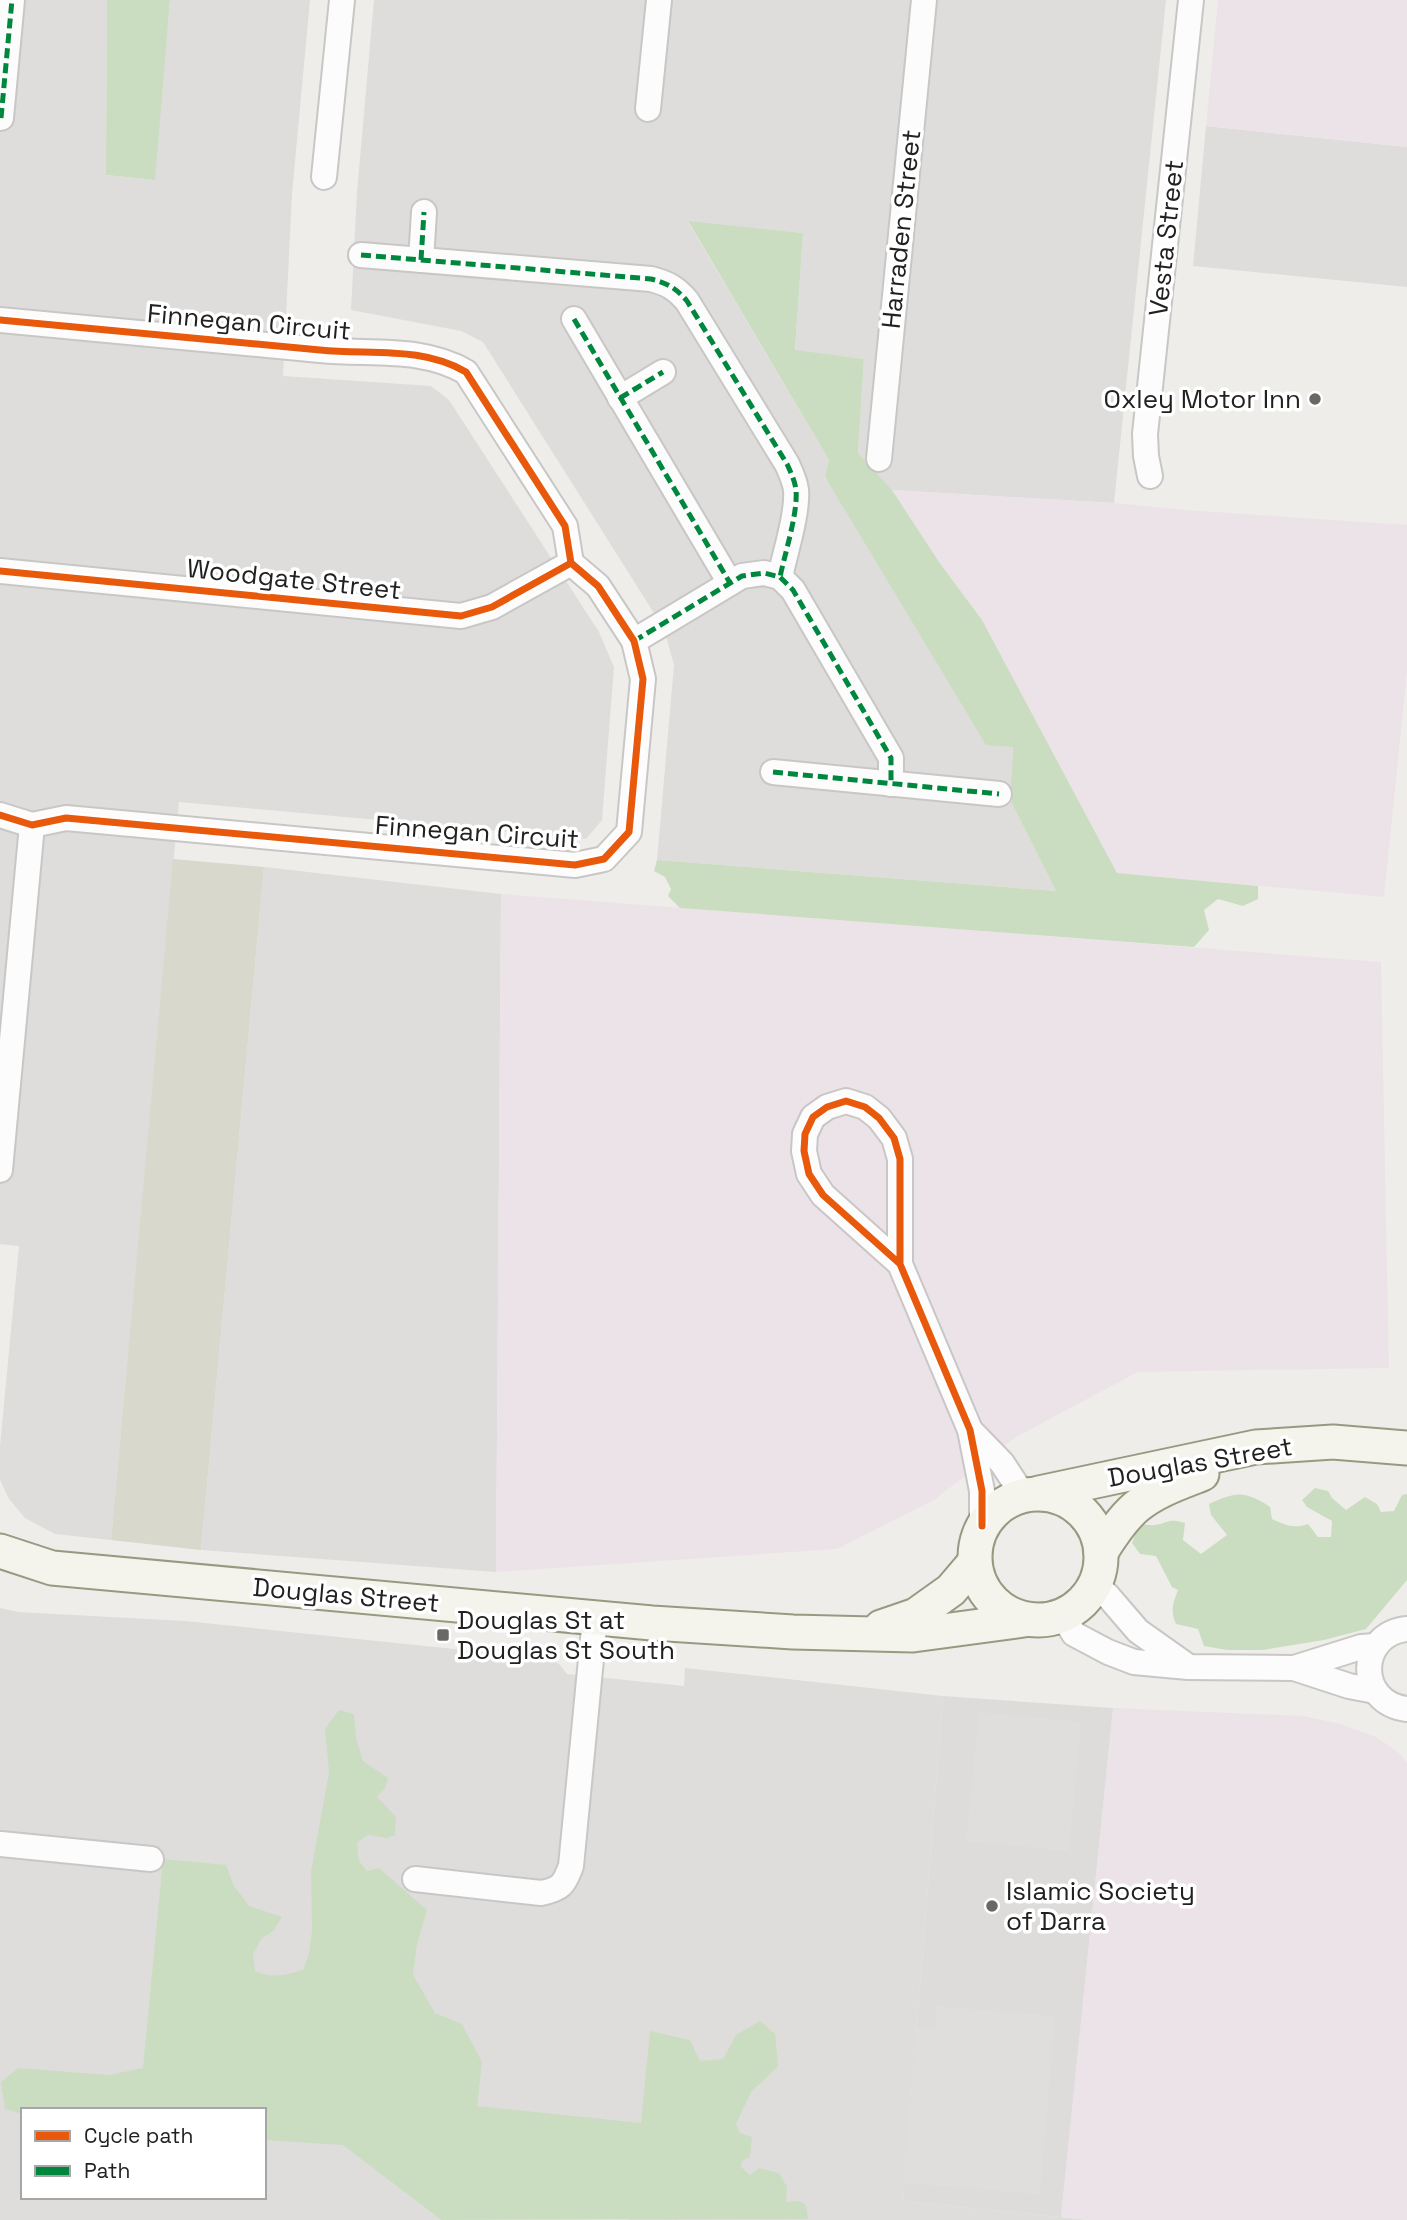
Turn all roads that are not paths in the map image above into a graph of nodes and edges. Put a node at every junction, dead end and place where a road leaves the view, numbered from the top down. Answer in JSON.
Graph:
{"nodes":[{"id":1,"x":12,"y":0,"type":"edge"},
{"id":2,"x":342,"y":0,"type":"edge"},
{"id":3,"x":659,"y":0,"type":"edge"},
{"id":4,"x":924,"y":0,"type":"edge"},
{"id":5,"x":1191,"y":0,"type":"edge"},
{"id":6,"x":648,"y":109,"type":"dead end"},
{"id":7,"x":1,"y":118,"type":"edge"},
{"id":8,"x":324,"y":177,"type":"dead end"},
{"id":9,"x":424,"y":212,"type":"dead end"},
{"id":10,"x":361,"y":255,"type":"dead end"},
{"id":11,"x":421,"y":260,"type":"junction"},
{"id":12,"x":574,"y":319,"type":"dead end"},
{"id":13,"x":0,"y":320,"type":"edge"},
{"id":14,"x":663,"y":372,"type":"dead end"},
{"id":15,"x":620,"y":398,"type":"junction"},
{"id":16,"x":879,"y":458,"type":"dead end"},
{"id":17,"x":1150,"y":476,"type":"dead end"},
{"id":18,"x":571,"y":563,"type":"junction"},
{"id":19,"x":0,"y":571,"type":"edge"},
{"id":20,"x":780,"y":577,"type":"junction"},
{"id":21,"x":730,"y":583,"type":"junction"},
{"id":22,"x":634,"y":641,"type":"junction"},
{"id":23,"x":773,"y":772,"type":"dead end"},
{"id":24,"x":891,"y":784,"type":"junction"},
{"id":25,"x":999,"y":794,"type":"dead end"},
{"id":26,"x":0,"y":815,"type":"edge"},
{"id":27,"x":32,"y":825,"type":"junction"},
{"id":28,"x":0,"y":1170,"type":"edge"},
{"id":29,"x":900,"y":1264,"type":"junction"},
{"id":30,"x":970,"y":1430,"type":"junction"},
{"id":31,"x":1407,"y":1447,"type":"edge"},
{"id":32,"x":1407,"y":1465,"type":"edge"},
{"id":33,"x":1030,"y":1494,"type":"junction"},
{"id":34,"x":982,"y":1526,"type":"junction"},
{"id":35,"x":0,"y":1551,"type":"edge"},
{"id":36,"x":1101,"y":1552,"type":"junction"},
{"id":37,"x":974,"y":1563,"type":"junction"},
{"id":38,"x":1095,"y":1585,"type":"junction"},
{"id":39,"x":1063,"y":1616,"type":"junction"},
{"id":40,"x":595,"y":1618,"type":"junction"},
{"id":41,"x":1024,"y":1620,"type":"junction"},
{"id":42,"x":1407,"y":1629,"type":"edge"},
{"id":43,"x":862,"y":1633,"type":"junction"},
{"id":44,"x":1376,"y":1646,"type":"junction"},
{"id":45,"x":1188,"y":1667,"type":"junction"},
{"id":46,"x":1294,"y":1668,"type":"junction"},
{"id":47,"x":1375,"y":1691,"type":"junction"},
{"id":48,"x":1407,"y":1709,"type":"edge"},
{"id":49,"x":1,"y":1844,"type":"edge"},
{"id":50,"x":151,"y":1859,"type":"dead end"},
{"id":51,"x":415,"y":1879,"type":"dead end"}],
"edges":[{"from":1,"to":7,"type":"street"},
{"from":2,"to":8,"type":"street"},
{"from":3,"to":6,"type":"street"},
{"from":4,"to":16,"type":"street","name":"Harraden Street"},
{"from":5,"to":17,"type":"street","name":"Vesta Street"},
{"from":9,"to":11,"type":"street"},
{"from":10,"to":11,"type":"street"},
{"from":11,"to":20,"type":"street"},
{"from":12,"to":15,"type":"street"},
{"from":13,"to":18,"type":"street","name":"Finnegan Circuit"},
{"from":14,"to":15,"type":"street"},
{"from":15,"to":21,"type":"street"},
{"from":18,"to":19,"type":"street","name":"Woodgate Street"},
{"from":18,"to":22,"type":"street","name":"Finnegan Circuit"},
{"from":20,"to":21,"type":"street"},
{"from":20,"to":24,"type":"street"},
{"from":21,"to":22,"type":"street"},
{"from":22,"to":27,"type":"street","name":"Finnegan Circuit"},
{"from":23,"to":24,"type":"street"},
{"from":24,"to":25,"type":"street"},
{"from":26,"to":27,"type":"street","name":"Finnegan Circuit"},
{"from":27,"to":28,"type":"street"},
{"from":29,"to":29,"type":"street"},
{"from":29,"to":30,"type":"street"},
{"from":30,"to":33,"type":"street"},
{"from":30,"to":34,"type":"street"},
{"from":31,"to":33,"type":"main road","name":"Douglas Street"},
{"from":32,"to":36,"type":"main road","name":"Douglas Street"},
{"from":33,"to":34,"type":"main road"},
{"from":33,"to":36,"type":"main road"},
{"from":34,"to":37,"type":"main road"},
{"from":35,"to":40,"type":"main road","name":"Douglas Street"},
{"from":36,"to":38,"type":"main road"},
{"from":37,"to":41,"type":"main road"},
{"from":37,"to":43,"type":"main road","name":"Douglas Street"},
{"from":38,"to":39,"type":"main road"},
{"from":38,"to":45,"type":"street"},
{"from":39,"to":41,"type":"main road"},
{"from":39,"to":45,"type":"street"},
{"from":40,"to":43,"type":"main road","name":"Douglas Street"},
{"from":40,"to":51,"type":"street"},
{"from":41,"to":43,"type":"main road","name":"Douglas Street"},
{"from":42,"to":44,"type":"street"},
{"from":44,"to":46,"type":"street"},
{"from":44,"to":47,"type":"street"},
{"from":45,"to":46,"type":"street"},
{"from":46,"to":47,"type":"street"},
{"from":47,"to":48,"type":"street"},
{"from":49,"to":50,"type":"street"}]}
